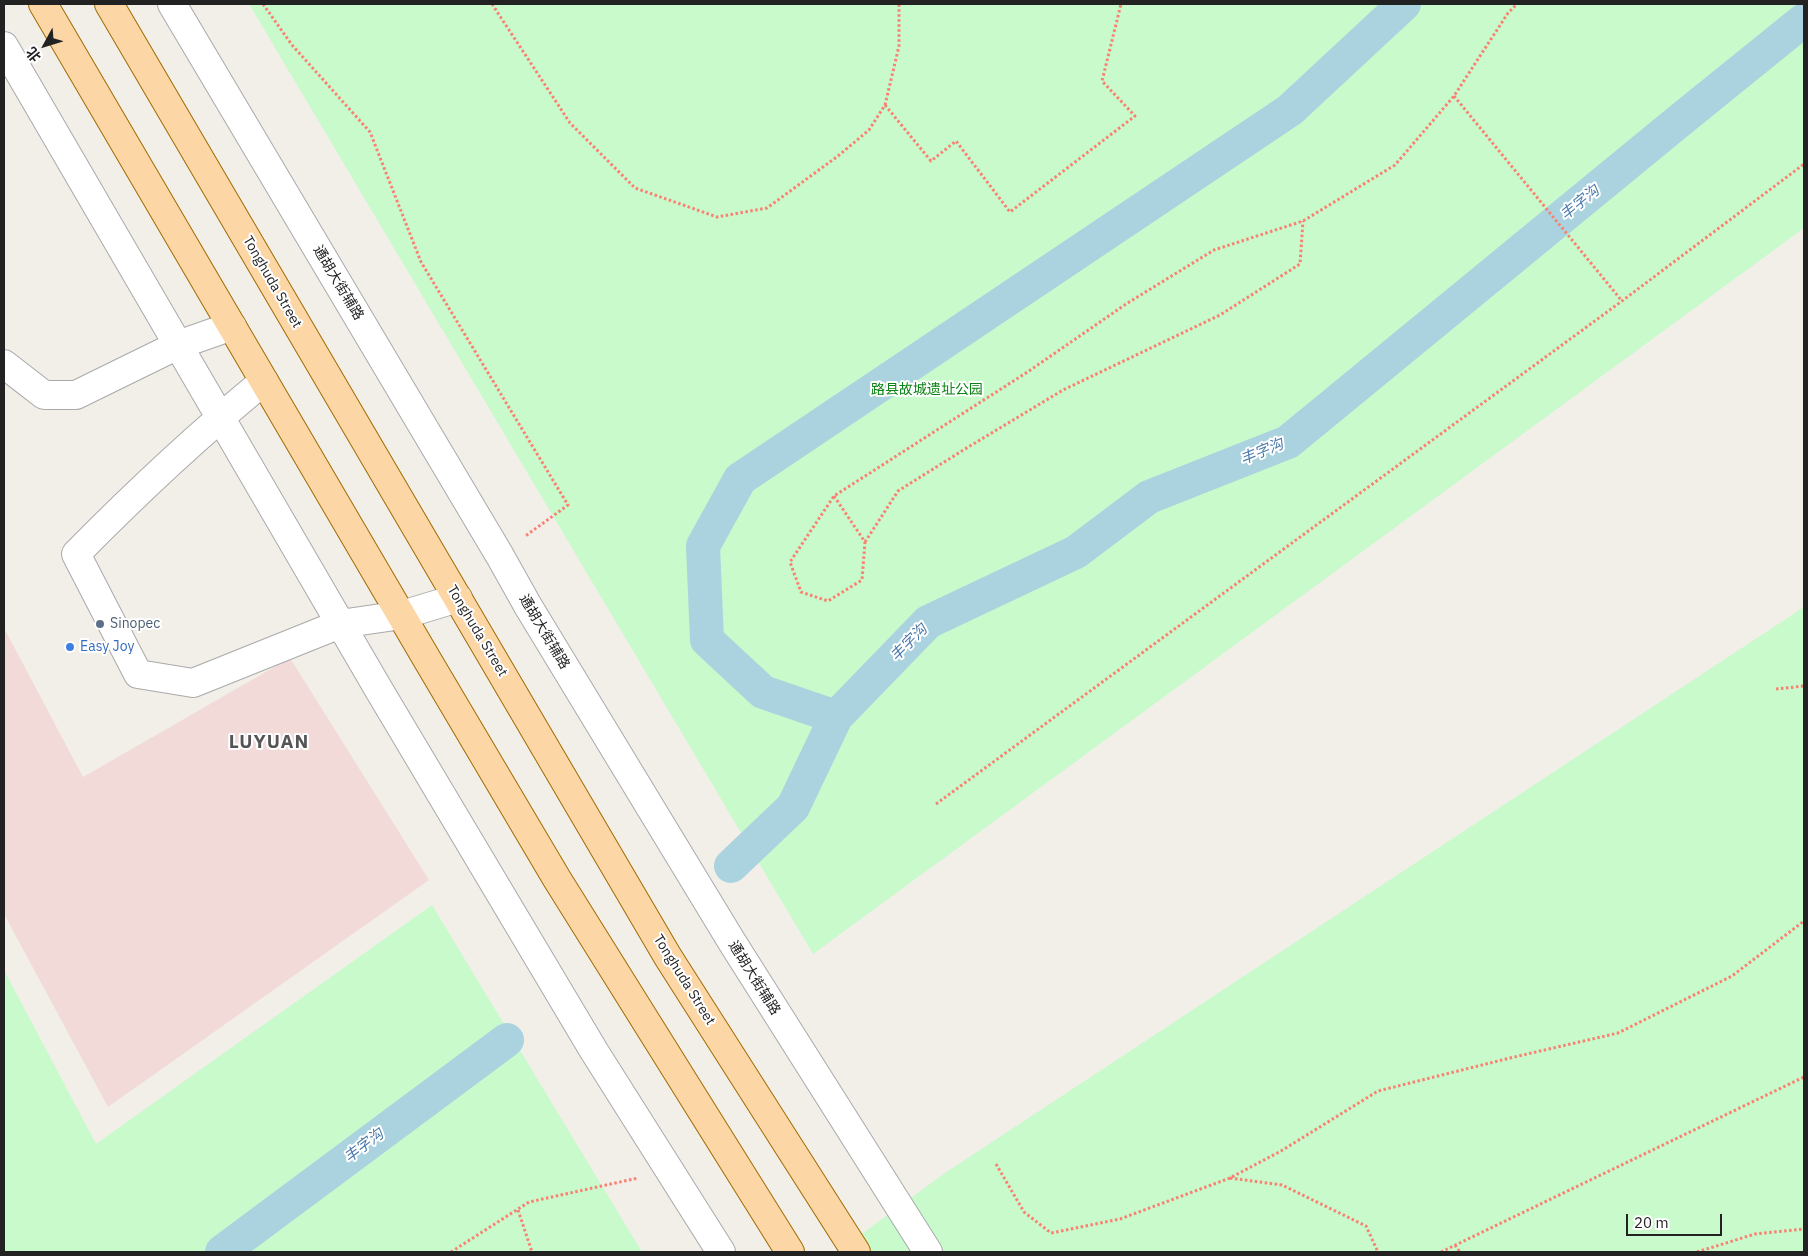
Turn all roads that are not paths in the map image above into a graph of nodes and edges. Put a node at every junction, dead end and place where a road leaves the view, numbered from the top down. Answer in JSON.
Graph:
{"nodes":[{"id":1,"x":43,"y":4,"type":"edge"},
{"id":2,"x":109,"y":4,"type":"edge"},
{"id":3,"x":172,"y":4,"type":"edge"},
{"id":4,"x":4,"y":46,"type":"edge"},
{"id":5,"x":232,"y":326,"type":"junction"},
{"id":6,"x":178,"y":345,"type":"junction"},
{"id":7,"x":4,"y":364,"type":"edge"},
{"id":8,"x":264,"y":381,"type":"junction"},
{"id":9,"x":220,"y":417,"type":"junction"},
{"id":10,"x":458,"y":598,"type":"junction"},
{"id":11,"x":402,"y":615,"type":"junction"},
{"id":12,"x":340,"y":624,"type":"junction"},
{"id":13,"x":721,"y":1252,"type":"edge"},
{"id":14,"x":790,"y":1252,"type":"edge"},
{"id":15,"x":856,"y":1252,"type":"edge"},
{"id":16,"x":928,"y":1252,"type":"edge"}],
"edges":[{"from":1,"to":5,"type":"main road"},
{"from":2,"to":10,"type":"main road","name":"Tonghuda Street"},
{"from":3,"to":16,"type":"street","name":"通胡大街辅路"},
{"from":4,"to":6,"type":"street"},
{"from":5,"to":6,"type":"street"},
{"from":5,"to":8,"type":"main road"},
{"from":6,"to":7,"type":"street"},
{"from":6,"to":9,"type":"street"},
{"from":8,"to":9,"type":"street"},
{"from":8,"to":11,"type":"main road"},
{"from":9,"to":12,"type":"street"},
{"from":9,"to":12,"type":"street"},
{"from":10,"to":11,"type":"street"},
{"from":10,"to":15,"type":"main road","name":"Tonghuda Street"},
{"from":11,"to":12,"type":"street"},
{"from":11,"to":14,"type":"main road"},
{"from":12,"to":13,"type":"street"}]}
